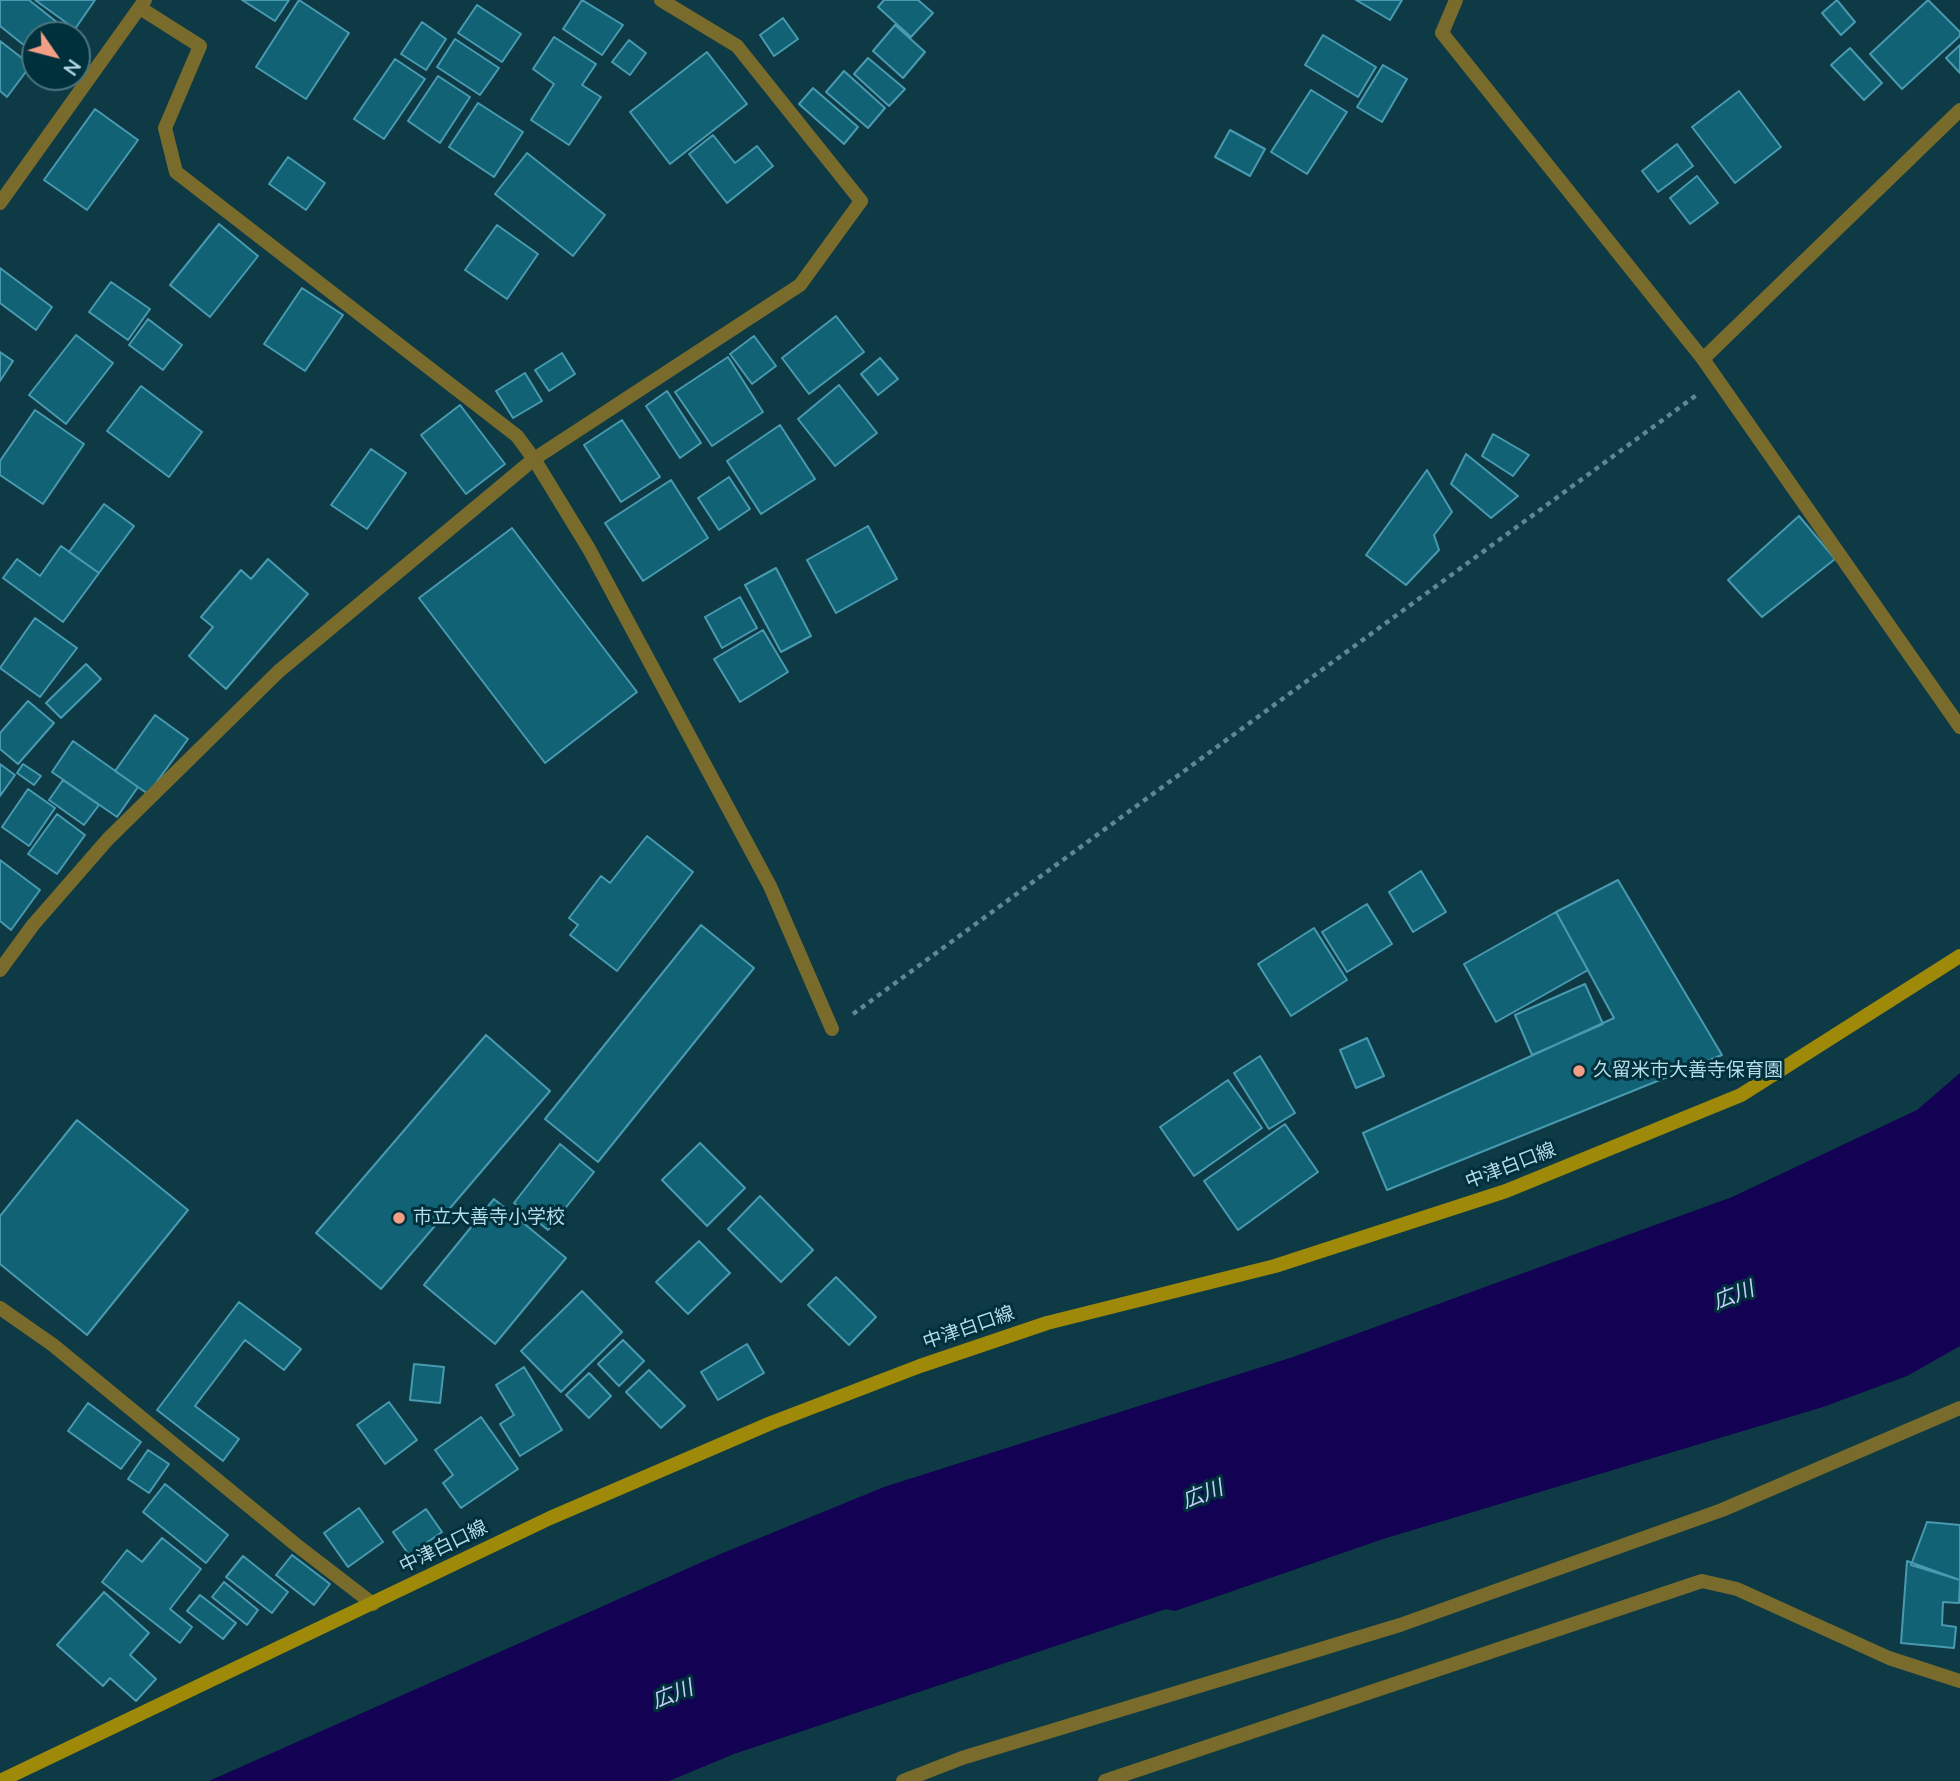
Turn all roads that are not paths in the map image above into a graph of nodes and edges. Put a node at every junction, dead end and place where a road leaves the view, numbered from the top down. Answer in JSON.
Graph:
{"nodes":[{"id":1,"x":662,"y":0,"type":"edge"},
{"id":2,"x":1456,"y":0,"type":"edge"},
{"id":3,"x":138,"y":3,"type":"edge"},
{"id":4,"x":1960,"y":110,"type":"edge"},
{"id":5,"x":0,"y":202,"type":"edge"},
{"id":6,"x":1703,"y":359,"type":"junction"},
{"id":7,"x":534,"y":459,"type":"junction"},
{"id":8,"x":1960,"y":727,"type":"edge"},
{"id":9,"x":1960,"y":956,"type":"edge"},
{"id":10,"x":0,"y":970,"type":"edge"},
{"id":11,"x":832,"y":1030,"type":"road end"},
{"id":12,"x":0,"y":1308,"type":"edge"},
{"id":13,"x":1960,"y":1408,"type":"edge"},
{"id":14,"x":373,"y":1604,"type":"junction"},
{"id":15,"x":1960,"y":1681,"type":"edge"},
{"id":16,"x":0,"y":1781,"type":"edge"},
{"id":17,"x":903,"y":1781,"type":"edge"},
{"id":18,"x":1105,"y":1781,"type":"edge"}],
"edges":[{"from":1,"to":7,"type":"street"},
{"from":2,"to":6,"type":"street"},
{"from":3,"to":5,"type":"street"},
{"from":3,"to":7,"type":"street"},
{"from":4,"to":6,"type":"street"},
{"from":6,"to":8,"type":"street"},
{"from":7,"to":10,"type":"street"},
{"from":7,"to":11,"type":"street"},
{"from":9,"to":14,"type":"main road","name":"中津白口線"},
{"from":12,"to":14,"type":"street"},
{"from":13,"to":17,"type":"street"},
{"from":14,"to":16,"type":"main road","name":"中津白口線"},
{"from":15,"to":18,"type":"street"}]}
